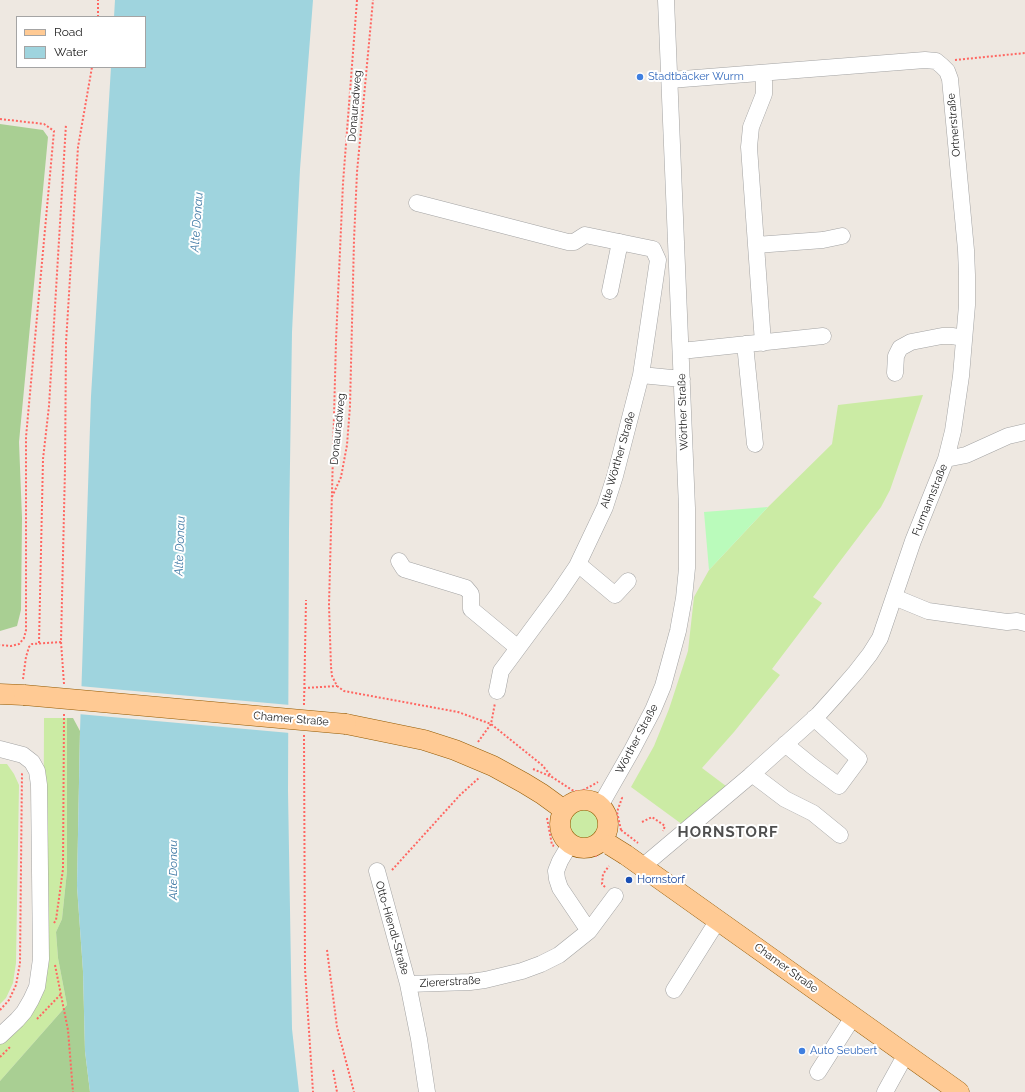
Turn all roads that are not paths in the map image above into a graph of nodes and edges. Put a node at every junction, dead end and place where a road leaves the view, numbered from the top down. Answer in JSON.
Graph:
{"nodes":[{"id":1,"x":666,"y":0,"type":"edge"},
{"id":2,"x":764,"y":74,"type":"junction"},
{"id":3,"x":670,"y":80,"type":"junction"},
{"id":4,"x":417,"y":203,"type":"dead end"},
{"id":5,"x":842,"y":236,"type":"dead end"},
{"id":6,"x":620,"y":242,"type":"junction"},
{"id":7,"x":756,"y":245,"type":"junction"},
{"id":8,"x":610,"y":291,"type":"dead end"},
{"id":9,"x":823,"y":336,"type":"dead end"},
{"id":10,"x":964,"y":338,"type":"junction"},
{"id":11,"x":763,"y":343,"type":"junction"},
{"id":12,"x":745,"y":344,"type":"junction"},
{"id":13,"x":681,"y":351,"type":"junction"},
{"id":14,"x":895,"y":373,"type":"dead end"},
{"id":15,"x":641,"y":375,"type":"junction"},
{"id":16,"x":682,"y":378,"type":"junction"},
{"id":17,"x":1025,"y":432,"type":"edge"},
{"id":18,"x":755,"y":444,"type":"dead end"},
{"id":19,"x":946,"y":459,"type":"junction"},
{"id":20,"x":399,"y":561,"type":"dead end"},
{"id":21,"x":578,"y":564,"type":"junction"},
{"id":22,"x":628,"y":581,"type":"dead end"},
{"id":23,"x":894,"y":597,"type":"junction"},
{"id":24,"x":1025,"y":623,"type":"edge"},
{"id":25,"x":518,"y":648,"type":"junction"},
{"id":26,"x":496,"y":691,"type":"road end"},
{"id":27,"x":0,"y":694,"type":"edge"},
{"id":28,"x":814,"y":718,"type":"junction"},
{"id":29,"x":785,"y":744,"type":"junction"},
{"id":30,"x":0,"y":749,"type":"edge"},
{"id":31,"x":752,"y":774,"type":"junction"},
{"id":32,"x":600,"y":806,"type":"junction"},
{"id":33,"x":564,"y":810,"type":"junction"},
{"id":34,"x":840,"y":835,"type":"dead end"},
{"id":35,"x":620,"y":848,"type":"junction"},
{"id":36,"x":567,"y":849,"type":"junction"},
{"id":37,"x":378,"y":877,"type":"road end"},
{"id":38,"x":615,"y":896,"type":"dead end"},
{"id":39,"x":718,"y":920,"type":"junction"},
{"id":40,"x":588,"y":931,"type":"junction"},
{"id":41,"x":408,"y":984,"type":"junction"},
{"id":42,"x":674,"y":990,"type":"dead end"},
{"id":43,"x":853,"y":1017,"type":"junction"},
{"id":44,"x":0,"y":1036,"type":"edge"},
{"id":45,"x":906,"y":1054,"type":"junction"},
{"id":46,"x":818,"y":1072,"type":"dead end"},
{"id":47,"x":949,"y":1089,"type":"edge"},
{"id":48,"x":427,"y":1092,"type":"edge"},
{"id":49,"x":885,"y":1092,"type":"edge"}],
"edges":[{"from":1,"to":3,"type":"street","name":"Wörther Straße"},
{"from":2,"to":3,"type":"street"},
{"from":2,"to":7,"type":"street"},
{"from":2,"to":10,"type":"street","name":"Ortnerstraße"},
{"from":3,"to":13,"type":"street","name":"Wörther Straße"},
{"from":4,"to":6,"type":"street","name":"Alte Wörther Straße"},
{"from":5,"to":7,"type":"street"},
{"from":6,"to":8,"type":"street"},
{"from":6,"to":15,"type":"street","name":"Alte Wörther Straße"},
{"from":7,"to":11,"type":"street"},
{"from":9,"to":11,"type":"street"},
{"from":10,"to":14,"type":"street"},
{"from":10,"to":19,"type":"street","name":"Ortnerstraße"},
{"from":11,"to":12,"type":"street"},
{"from":12,"to":13,"type":"street"},
{"from":12,"to":18,"type":"street"},
{"from":13,"to":16,"type":"street","name":"Wörther Straße"},
{"from":15,"to":16,"type":"street"},
{"from":15,"to":21,"type":"street","name":"Alte Wörther Straße"},
{"from":16,"to":32,"type":"street","name":"Wörther Straße"},
{"from":17,"to":19,"type":"street","name":"Furmannstraße"},
{"from":19,"to":23,"type":"street","name":"Furmannstraße"},
{"from":20,"to":25,"type":"street"},
{"from":21,"to":22,"type":"street"},
{"from":21,"to":25,"type":"street","name":"Alte Wörther Straße"},
{"from":23,"to":24,"type":"street"},
{"from":23,"to":28,"type":"street","name":"Furmannstraße"},
{"from":25,"to":26,"type":"street","name":"Alte Wörther Straße"},
{"from":27,"to":33,"type":"main road","name":"Chamer Straße","bridge":true},
{"from":28,"to":29,"type":"street","name":"Furmannstraße"},
{"from":28,"to":29,"type":"street"},
{"from":29,"to":31,"type":"street","name":"Furmannstraße"},
{"from":30,"to":44,"type":"street"},
{"from":31,"to":34,"type":"street"},
{"from":31,"to":35,"type":"street","name":"Furmannstraße"},
{"from":32,"to":33,"type":"main road"},
{"from":32,"to":35,"type":"main road"},
{"from":33,"to":36,"type":"main road"},
{"from":35,"to":36,"type":"main road"},
{"from":35,"to":39,"type":"main road","name":"Chamer Straße"},
{"from":36,"to":40,"type":"street"},
{"from":37,"to":41,"type":"street","name":"Otto-Hiendl-Straße"},
{"from":38,"to":40,"type":"street","name":"Ziererstraße"},
{"from":39,"to":42,"type":"street"},
{"from":39,"to":43,"type":"main road","name":"Chamer Straße"},
{"from":40,"to":41,"type":"street","name":"Ziererstraße"},
{"from":41,"to":48,"type":"street","name":"Ziererstraße"},
{"from":43,"to":45,"type":"main road","name":"Chamer Straße"},
{"from":43,"to":46,"type":"street"},
{"from":45,"to":47,"type":"main road","name":"Chamer Straße"},
{"from":45,"to":49,"type":"street"}]}
